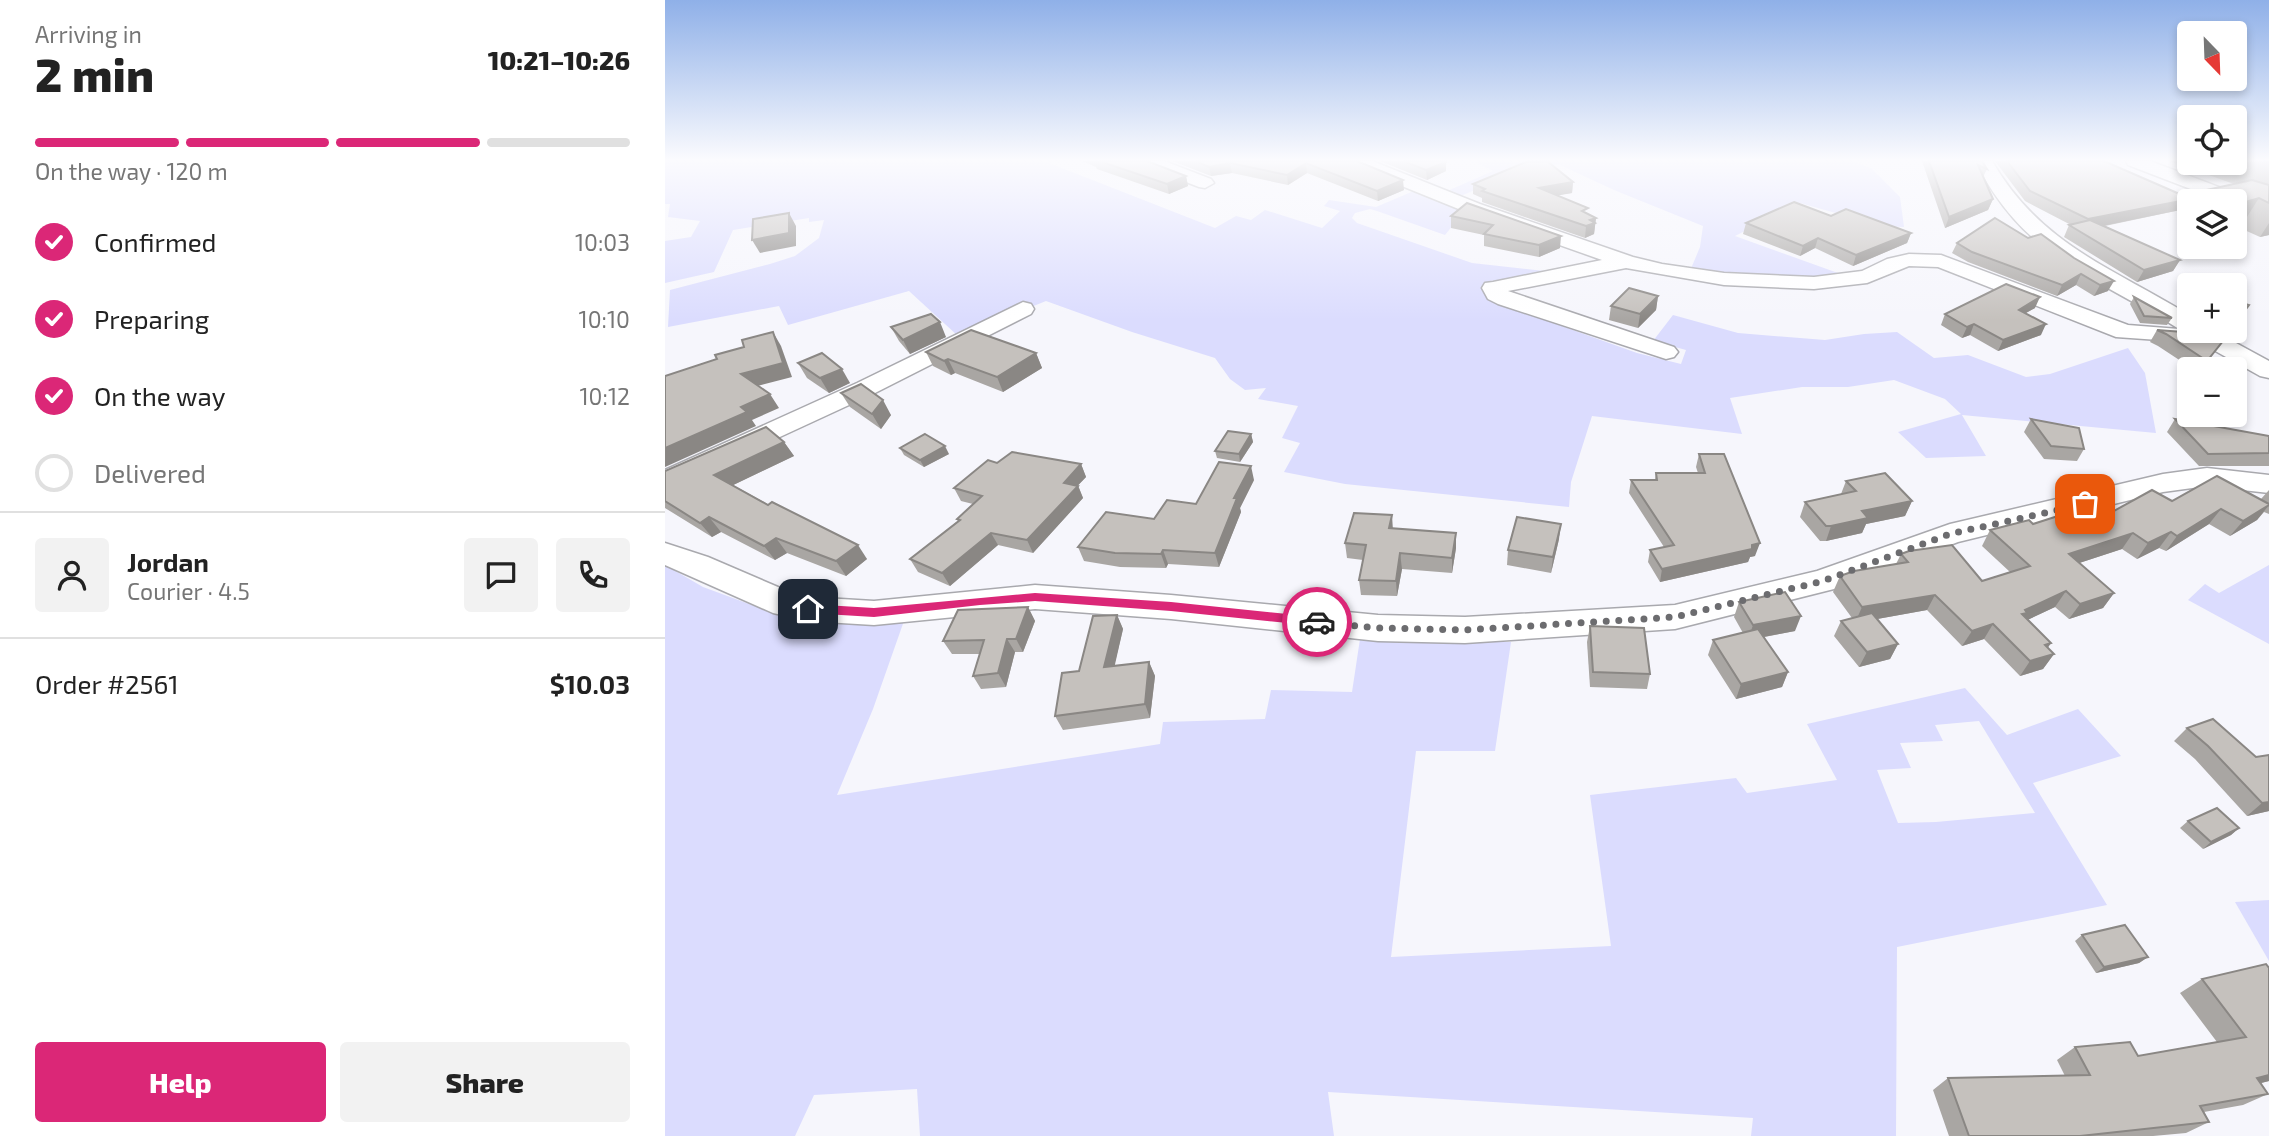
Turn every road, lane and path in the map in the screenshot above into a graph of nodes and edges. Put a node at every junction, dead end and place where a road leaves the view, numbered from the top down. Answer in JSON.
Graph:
{"nodes":[{"id":1,"x":1490,"y":214,"type":"edge"},
{"id":2,"x":2020,"y":214,"type":"edge"},
{"id":3,"x":1627,"y":262,"type":"junction"},
{"id":4,"x":1023,"y":309,"type":"dead end"},
{"id":5,"x":2177,"y":319,"type":"edge"},
{"id":6,"x":2177,"y":331,"type":"edge"},
{"id":7,"x":2219,"y":343,"type":"edge"},
{"id":8,"x":1666,"y":352,"type":"dead end"},
{"id":9,"x":2269,"y":371,"type":"edge"},
{"id":10,"x":665,"y":481,"type":"edge"},
{"id":11,"x":2269,"y":484,"type":"edge"},
{"id":12,"x":665,"y":554,"type":"edge"}],
"edges":[{"from":1,"to":3,"type":"street"},
{"from":2,"to":5,"type":"street"},
{"from":3,"to":6,"type":"street"},
{"from":3,"to":8,"type":"street"},
{"from":4,"to":10,"type":"street"},
{"from":7,"to":9,"type":"street"},
{"from":11,"to":12,"type":"street"}]}
